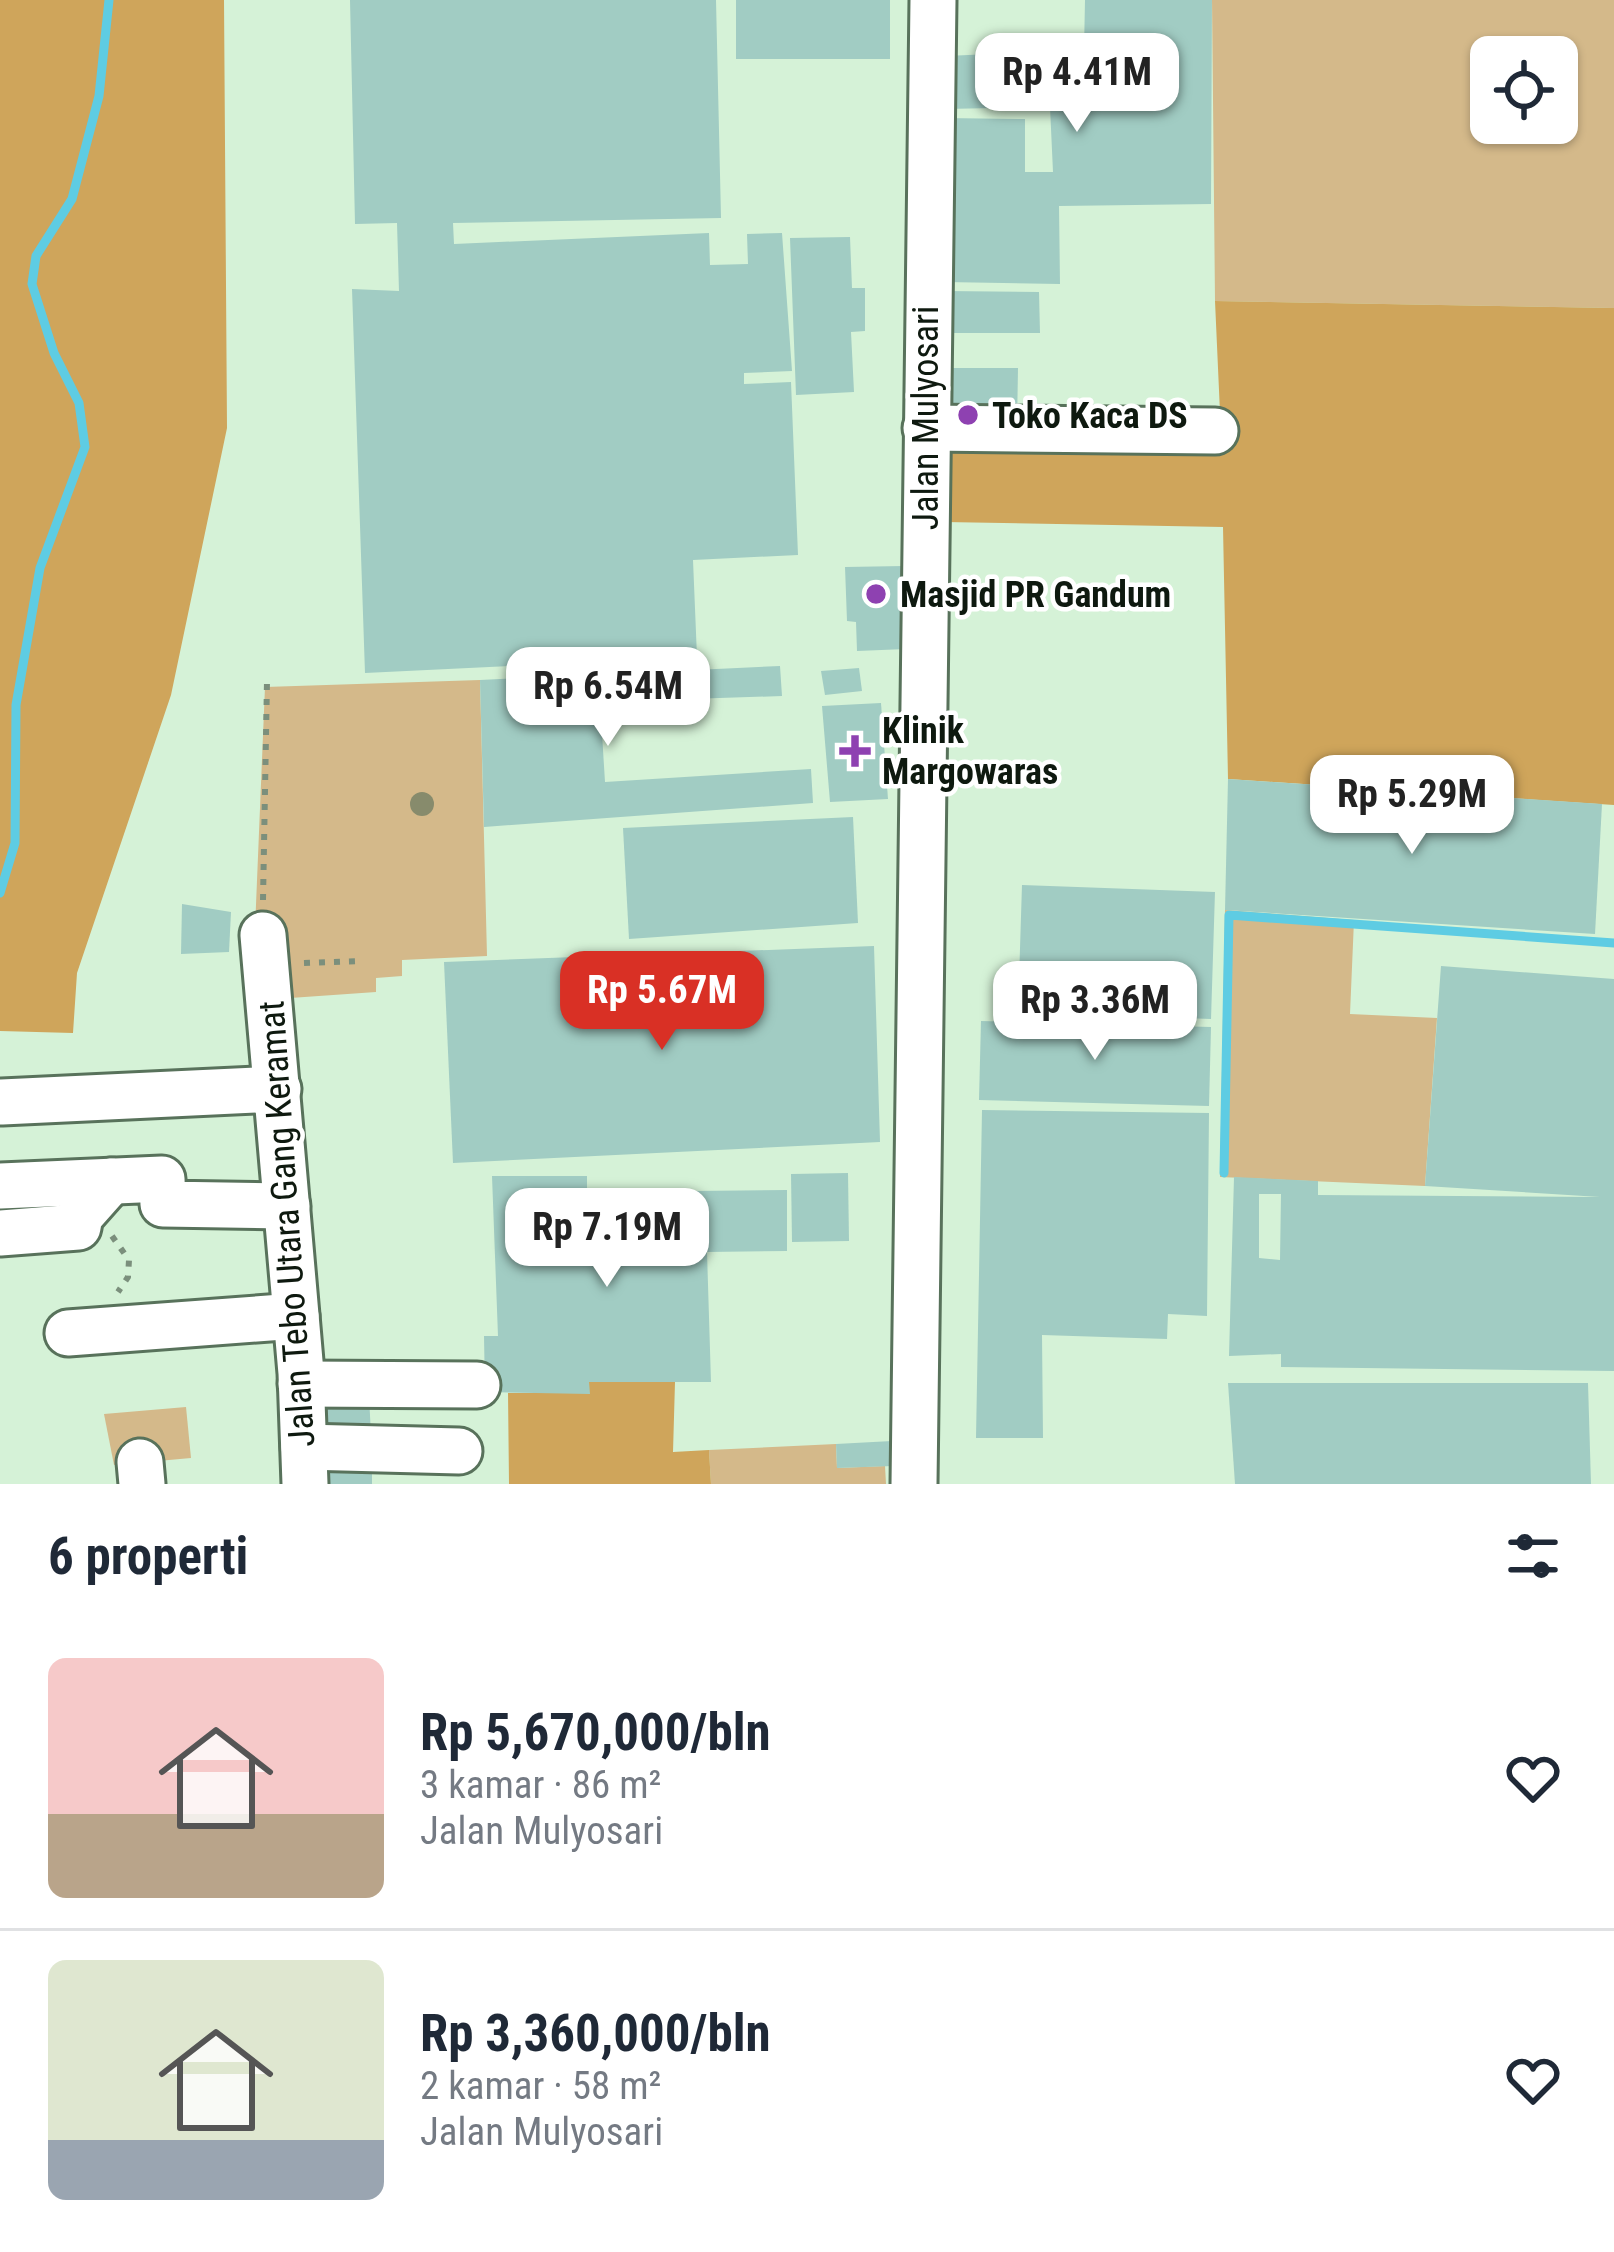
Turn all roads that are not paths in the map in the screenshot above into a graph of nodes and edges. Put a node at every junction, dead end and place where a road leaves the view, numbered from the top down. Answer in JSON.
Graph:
{"nodes":[{"id":1,"x":933,"y":0,"type":"edge"},
{"id":2,"x":926,"y":428,"type":"junction"},
{"id":3,"x":1215,"y":430,"type":"dead end"},
{"id":4,"x":264,"y":949,"type":"road end"},
{"id":5,"x":278,"y":1089,"type":"junction"},
{"id":6,"x":2,"y":1102,"type":"edge"},
{"id":7,"x":111,"y":1181,"type":"junction"},
{"id":8,"x":0,"y":1186,"type":"edge"},
{"id":9,"x":287,"y":1205,"type":"junction"},
{"id":10,"x":0,"y":1233,"type":"edge"},
{"id":11,"x":296,"y":1316,"type":"junction"},
{"id":12,"x":73,"y":1333,"type":"road end"},
{"id":13,"x":302,"y":1384,"type":"junction"},
{"id":14,"x":477,"y":1385,"type":"dead end"},
{"id":15,"x":459,"y":1451,"type":"dead end"},
{"id":16,"x":305,"y":1465,"type":"edge"},
{"id":17,"x":914,"y":1484,"type":"edge"}],
"edges":[{"from":1,"to":2,"type":"street","name":"Jalan Mulyosari"},
{"from":2,"to":3,"type":"street"},
{"from":2,"to":17,"type":"street","name":"Jalan Mulyosari"},
{"from":4,"to":5,"type":"street","name":"Jalan Tebo Utara Gang Keramat"},
{"from":5,"to":6,"type":"street"},
{"from":5,"to":9,"type":"street","name":"Jalan Tebo Utara Gang Keramat"},
{"from":7,"to":8,"type":"street"},
{"from":7,"to":9,"type":"street"},
{"from":7,"to":10,"type":"street"},
{"from":9,"to":11,"type":"street","name":"Jalan Tebo Utara Gang Keramat"},
{"from":11,"to":12,"type":"street"},
{"from":11,"to":13,"type":"street","name":"Jalan Tebo Utara Gang Keramat"},
{"from":13,"to":14,"type":"street"},
{"from":13,"to":16,"type":"street","name":"Jalan Tebo Utara Gang Keramat"},
{"from":15,"to":16,"type":"street"}]}
